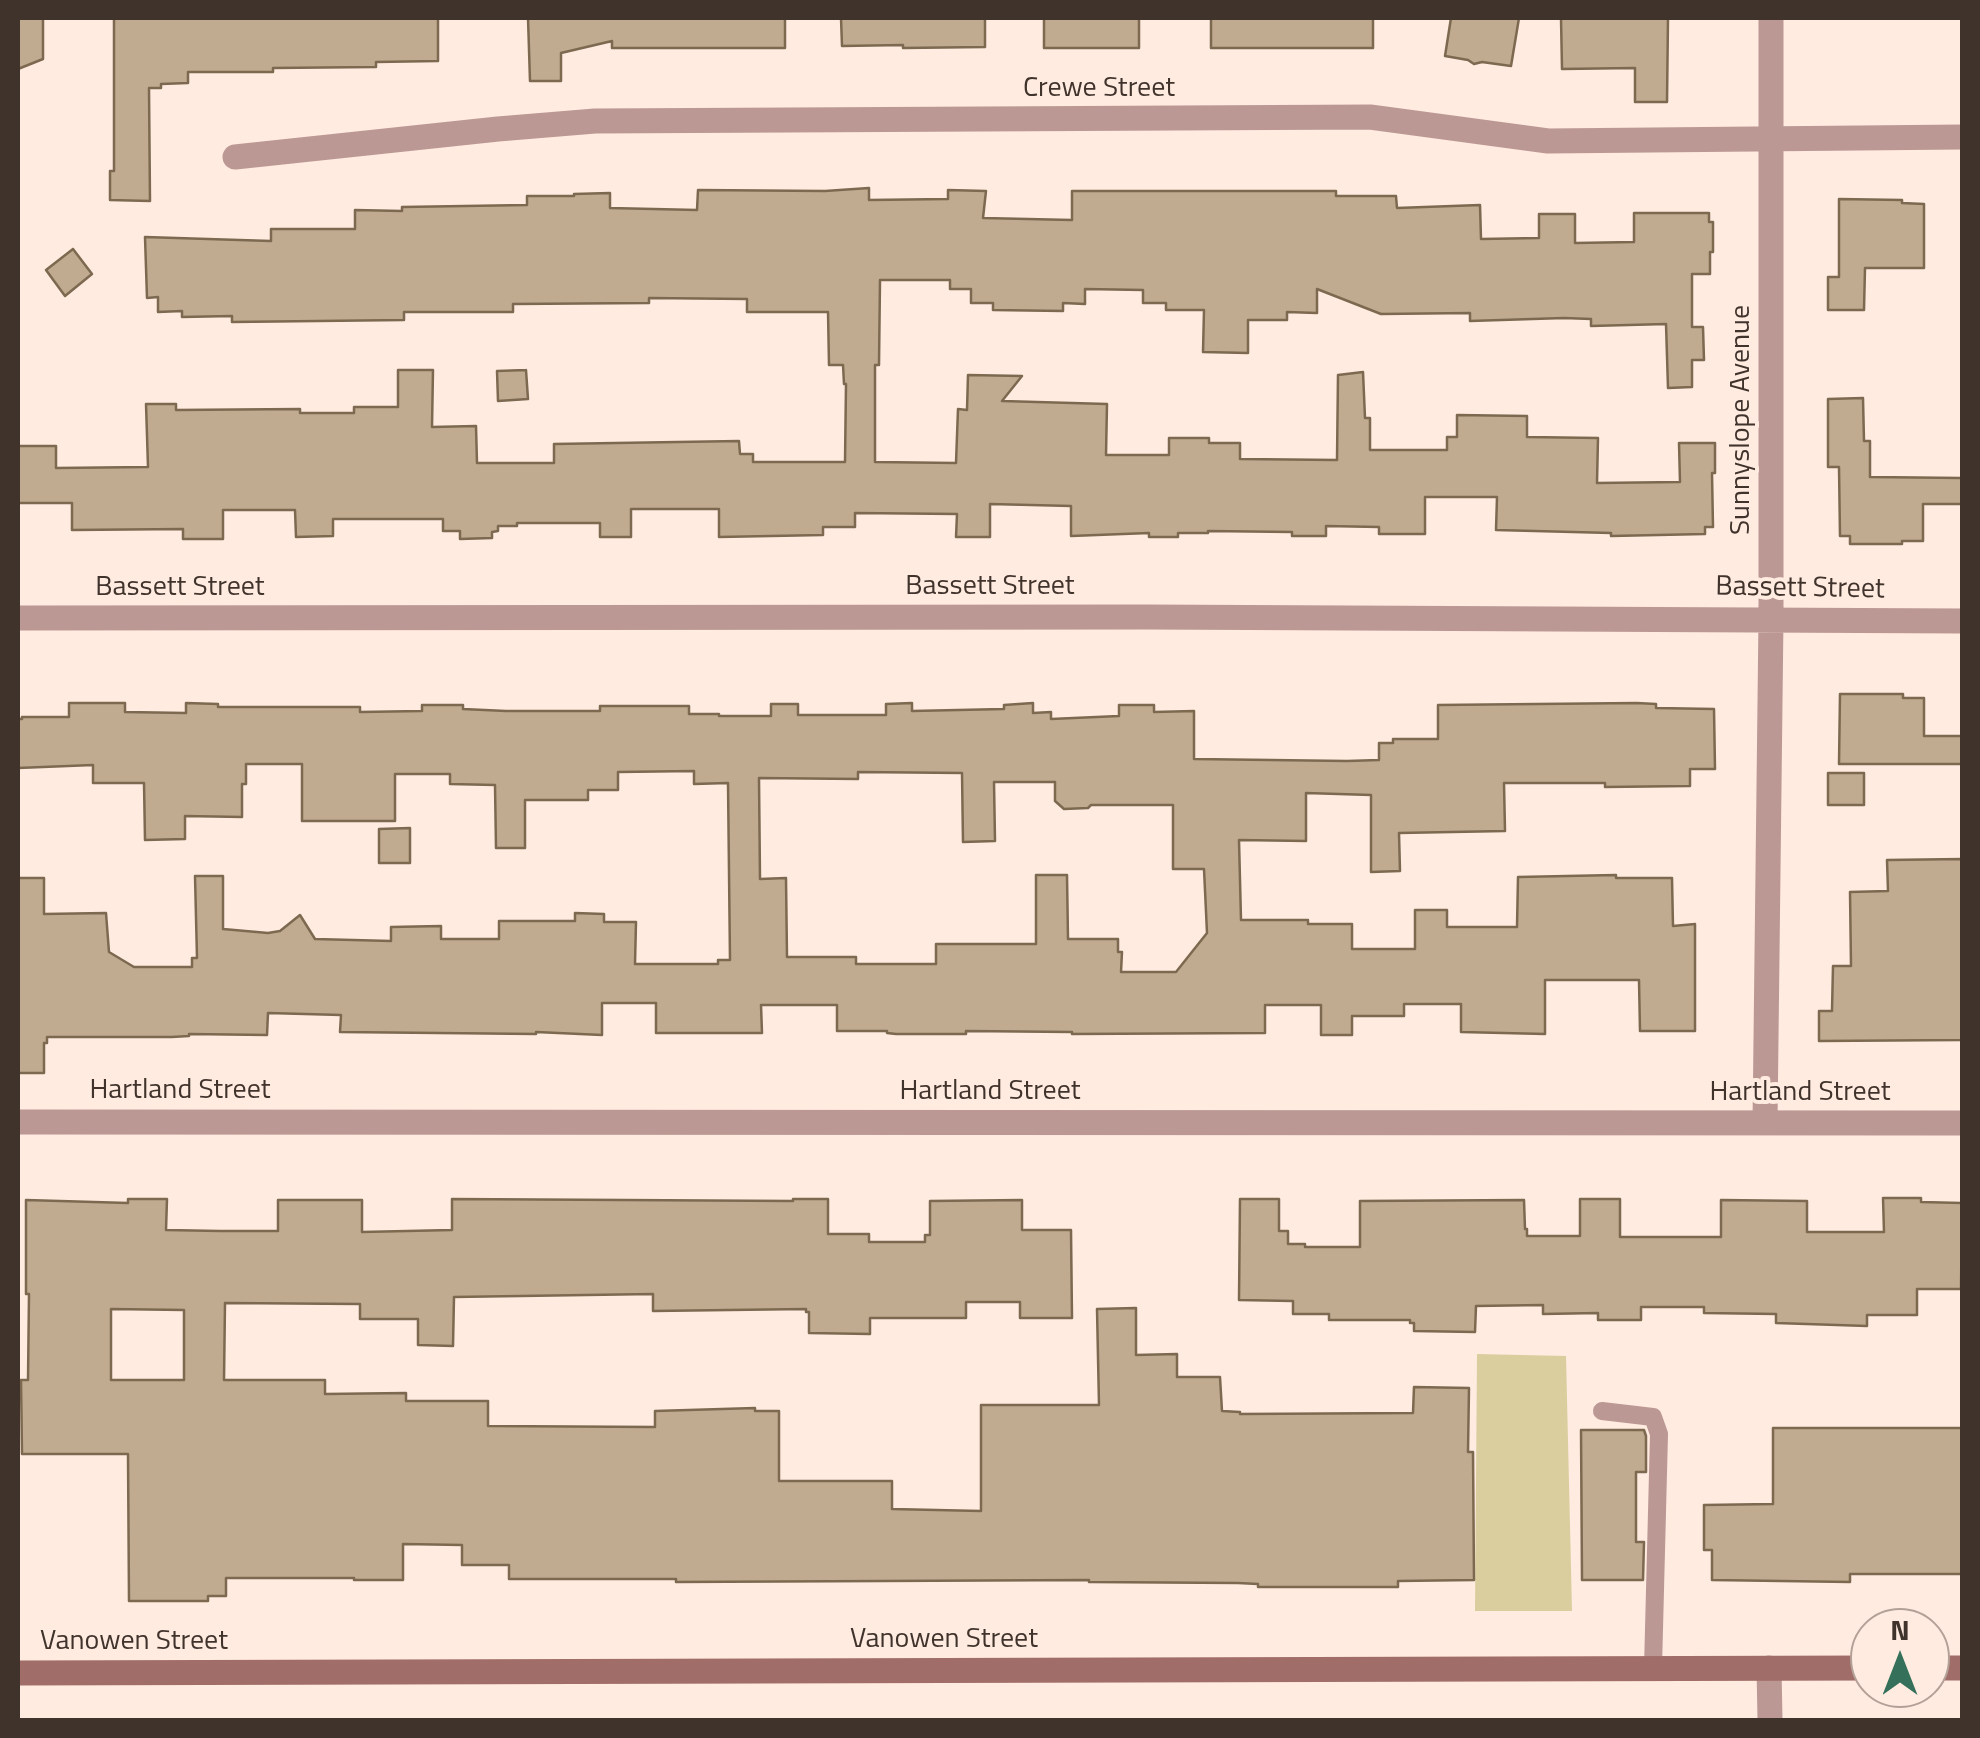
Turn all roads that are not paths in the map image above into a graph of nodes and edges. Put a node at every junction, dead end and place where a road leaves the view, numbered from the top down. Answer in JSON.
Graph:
{"nodes":[{"id":1,"x":1772,"y":18,"type":"edge"},
{"id":2,"x":1962,"y":137,"type":"edge"},
{"id":3,"x":1773,"y":138,"type":"junction"},
{"id":4,"x":236,"y":157,"type":"dead end"},
{"id":5,"x":18,"y":618,"type":"edge"},
{"id":6,"x":1771,"y":618,"type":"junction"},
{"id":7,"x":1962,"y":620,"type":"edge"},
{"id":8,"x":18,"y":1122,"type":"edge"},
{"id":9,"x":1765,"y":1123,"type":"junction"},
{"id":10,"x":1962,"y":1124,"type":"edge"},
{"id":11,"x":1602,"y":1410,"type":"dead end"},
{"id":12,"x":1654,"y":1668,"type":"junction"},
{"id":13,"x":1769,"y":1668,"type":"junction"},
{"id":14,"x":1850,"y":1668,"type":"edge"},
{"id":15,"x":18,"y":1673,"type":"edge"},
{"id":16,"x":1770,"y":1720,"type":"edge"}],
"edges":[{"from":1,"to":3,"type":"street","name":"Sunnyslope Avenue"},
{"from":2,"to":3,"type":"street","name":"Crewe Street"},
{"from":3,"to":4,"type":"street","name":"Crewe Street"},
{"from":3,"to":6,"type":"street","name":"Sunnyslope Avenue"},
{"from":5,"to":6,"type":"street","name":"Bassett Street"},
{"from":6,"to":7,"type":"street","name":"Bassett Street"},
{"from":6,"to":9,"type":"street","name":"Sunnyslope Avenue"},
{"from":8,"to":9,"type":"street","name":"Hartland Street"},
{"from":9,"to":10,"type":"street","name":"Hartland Street"},
{"from":11,"to":12,"type":"lane"},
{"from":12,"to":13,"type":"main road","name":"Vanowen Street"},
{"from":12,"to":15,"type":"main road","name":"Vanowen Street"},
{"from":13,"to":14,"type":"main road","name":"Vanowen Street"},
{"from":13,"to":16,"type":"street"}]}
